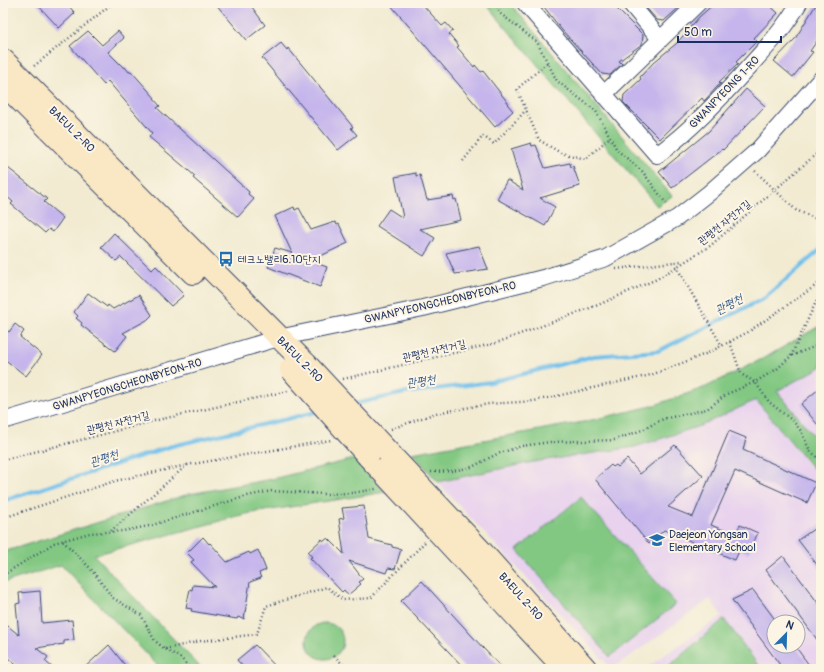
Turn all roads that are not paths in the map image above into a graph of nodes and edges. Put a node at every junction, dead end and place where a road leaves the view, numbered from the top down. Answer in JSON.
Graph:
{"nodes":[{"id":1,"x":525,"y":3,"type":"edge"},
{"id":2,"x":630,"y":3,"type":"edge"},
{"id":3,"x":698,"y":3,"type":"edge"},
{"id":4,"x":799,"y":3,"type":"edge"},
{"id":5,"x":660,"y":39,"type":"junction"},
{"id":6,"x":3,"y":60,"type":"edge"},
{"id":7,"x":821,"y":79,"type":"edge"},
{"id":8,"x":3,"y":83,"type":"edge"},
{"id":9,"x":604,"y":95,"type":"junction"},
{"id":10,"x":271,"y":340,"type":"junction"},
{"id":11,"x":3,"y":421,"type":"edge"},
{"id":12,"x":378,"y":454,"type":"junction"},
{"id":13,"x":565,"y":669,"type":"edge"},
{"id":14,"x":586,"y":669,"type":"edge"}],
"edges":[{"from":1,"to":9,"type":"street"},
{"from":2,"to":5,"type":"street"},
{"from":3,"to":5,"type":"street"},
{"from":4,"to":9,"type":"street","name":"GWANPYEONG 1-RO"},
{"from":5,"to":9,"type":"street"},
{"from":6,"to":10,"type":"main road","name":"BAEUL 2-RO"},
{"from":7,"to":10,"type":"street","name":"GWANPYEONGCHEONBYEON-RO"},
{"from":8,"to":10,"type":"main road","name":"BAEUL 2-RO"},
{"from":10,"to":11,"type":"street","name":"GWANPYEONGCHEONBYEON-RO"},
{"from":10,"to":12,"type":"main road","name":"BAEUL 2-RO","bridge":true},
{"from":12,"to":13,"type":"main road","name":"BAEUL 2-RO"},
{"from":12,"to":14,"type":"main road","name":"BAEUL 2-RO"}]}
